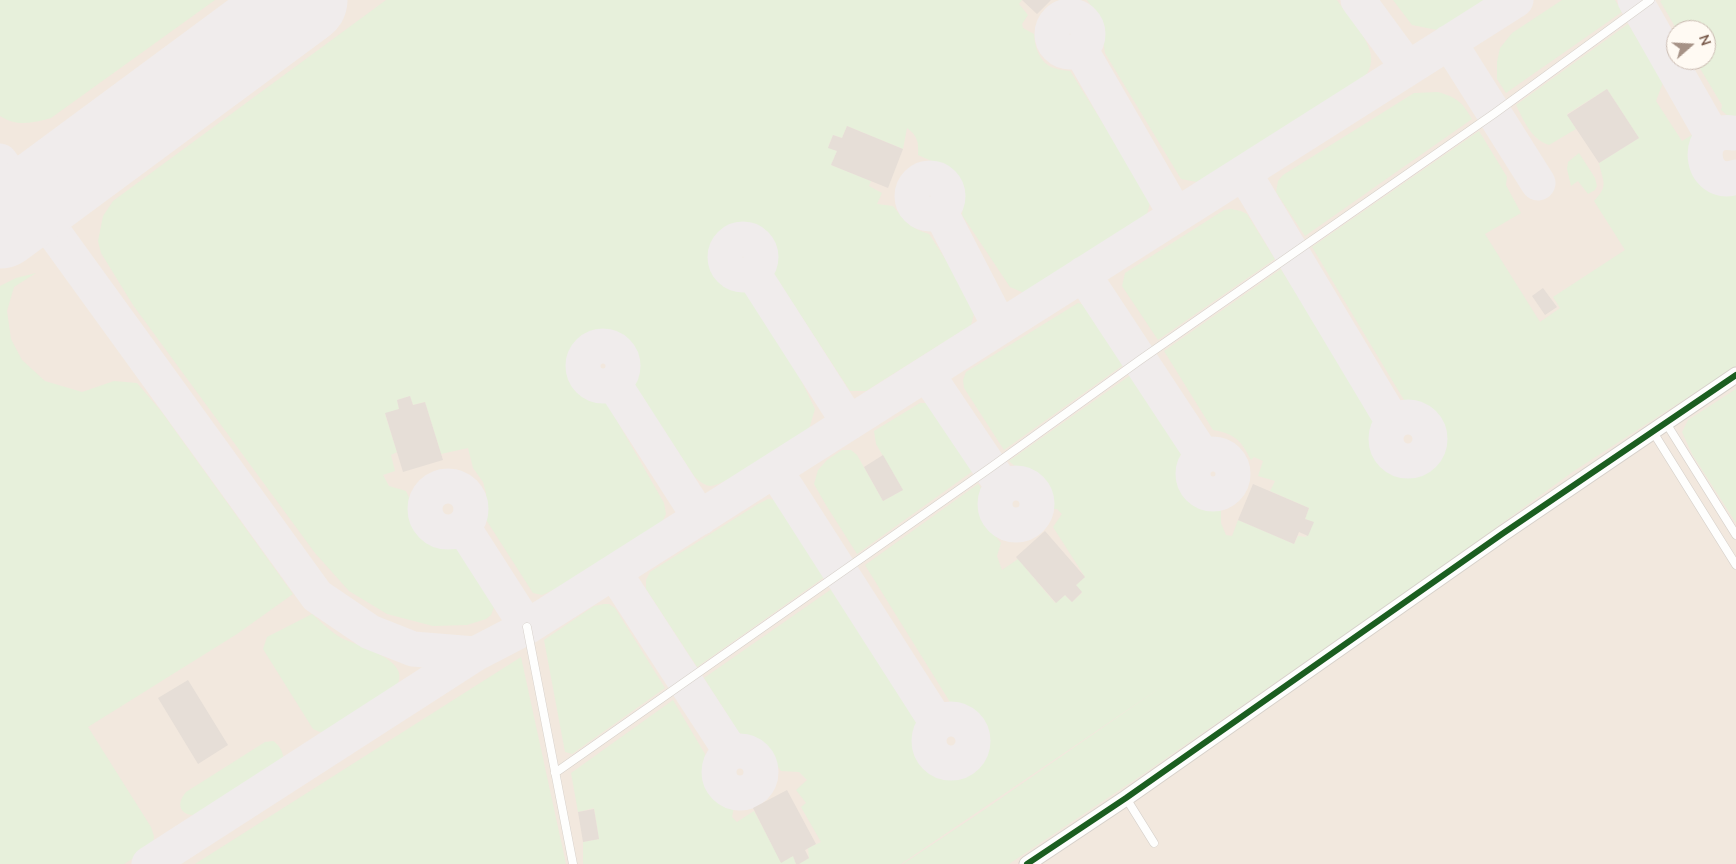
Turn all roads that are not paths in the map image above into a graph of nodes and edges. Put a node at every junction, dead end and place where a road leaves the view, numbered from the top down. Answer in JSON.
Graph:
{"nodes":[{"id":1,"x":1650,"y":0,"type":"edge"},
{"id":2,"x":1736,"y":375,"type":"edge"},
{"id":3,"x":1666,"y":423,"type":"junction"},
{"id":4,"x":1653,"y":432,"type":"junction"},
{"id":5,"x":1736,"y":535,"type":"edge"},
{"id":6,"x":1736,"y":565,"type":"edge"},
{"id":7,"x":527,"y":627,"type":"dead end"},
{"id":8,"x":555,"y":773,"type":"junction"},
{"id":9,"x":1126,"y":798,"type":"junction"},
{"id":10,"x":1154,"y":843,"type":"dead end"},
{"id":11,"x":573,"y":864,"type":"edge"},
{"id":12,"x":1027,"y":864,"type":"edge"}],
"edges":[{"from":1,"to":8,"type":"lane"},
{"from":2,"to":3,"type":"street"},
{"from":3,"to":4,"type":"street"},
{"from":3,"to":5,"type":"lane"},
{"from":4,"to":6,"type":"lane"},
{"from":4,"to":9,"type":"street"},
{"from":7,"to":8,"type":"lane"},
{"from":8,"to":11,"type":"lane"},
{"from":9,"to":10,"type":"lane"},
{"from":9,"to":12,"type":"street"}]}
